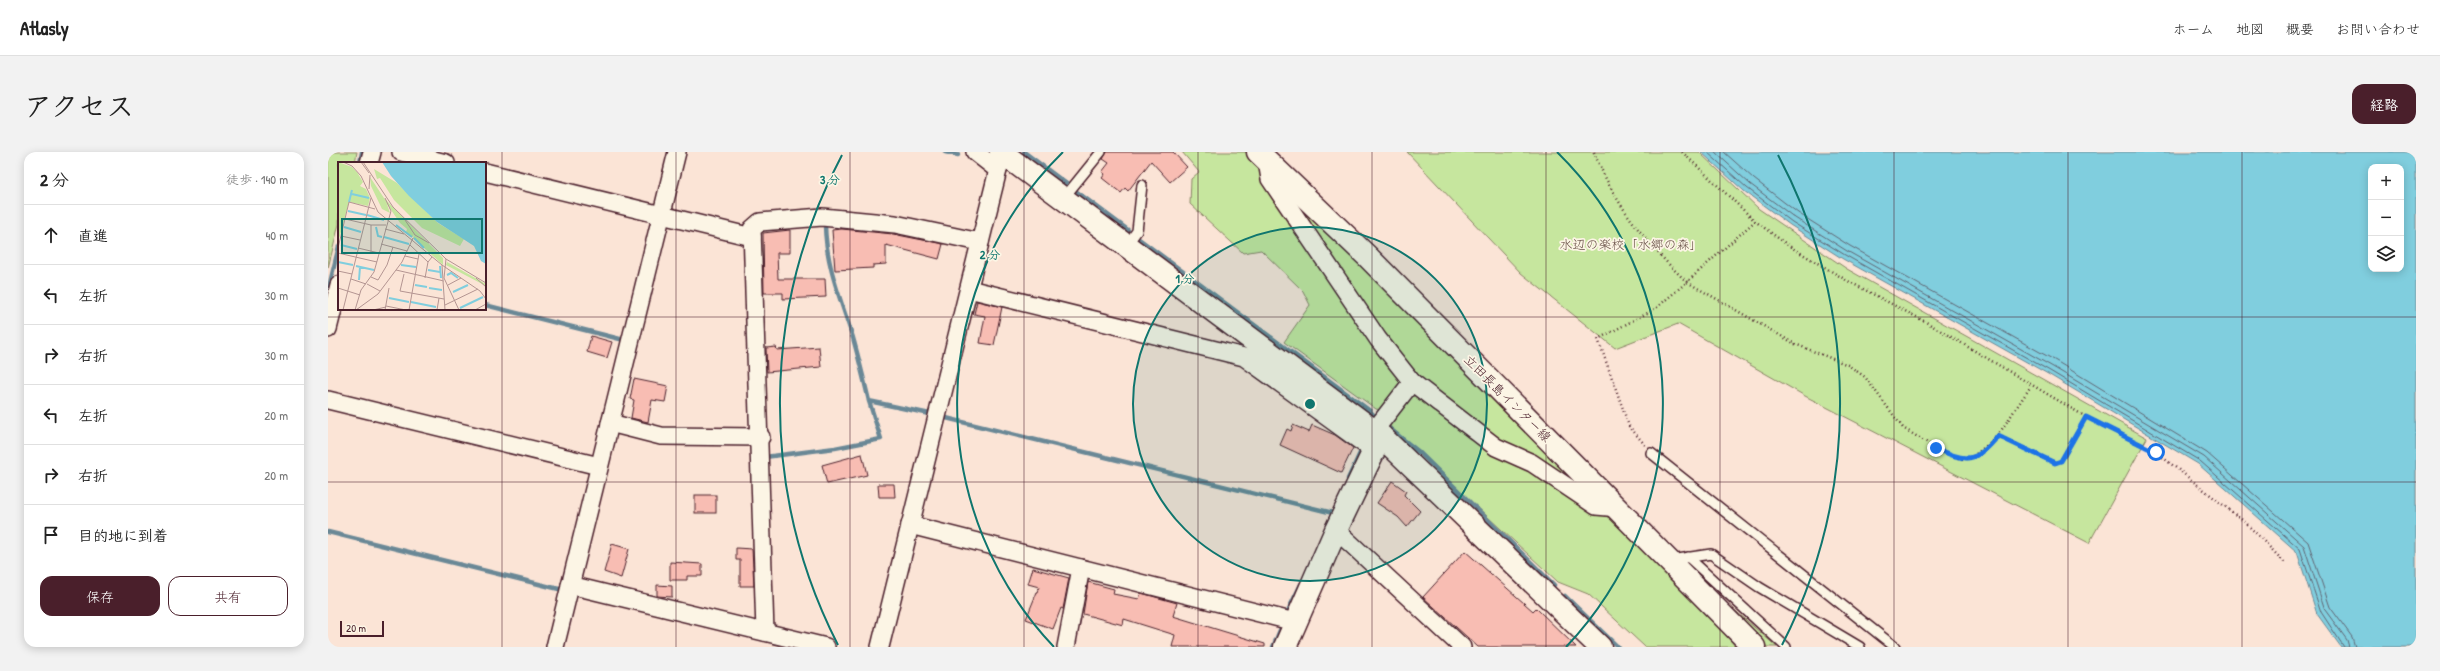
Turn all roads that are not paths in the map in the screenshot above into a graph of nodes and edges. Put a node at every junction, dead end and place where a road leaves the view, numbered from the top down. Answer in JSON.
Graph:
{"nodes":[{"id":1,"x":372,"y":152,"type":"edge"},
{"id":2,"x":402,"y":152,"type":"edge"},
{"id":3,"x":677,"y":152,"type":"edge"},
{"id":4,"x":975,"y":152,"type":"edge"},
{"id":5,"x":1101,"y":152,"type":"edge"},
{"id":6,"x":1002,"y":157,"type":"edge"},
{"id":7,"x":1262,"y":157,"type":"edge"},
{"id":8,"x":369,"y":162,"type":"edge"},
{"id":9,"x":442,"y":162,"type":"edge"},
{"id":10,"x":486,"y":172,"type":"edge"},
{"id":11,"x":1142,"y":185,"type":"dead end"},
{"id":12,"x":1063,"y":200,"type":"junction"},
{"id":13,"x":661,"y":216,"type":"junction"},
{"id":14,"x":752,"y":237,"type":"junction"},
{"id":15,"x":980,"y":242,"type":"junction"},
{"id":16,"x":1125,"y":246,"type":"junction"},
{"id":17,"x":338,"y":289,"type":"edge"},
{"id":18,"x":969,"y":289,"type":"junction"},
{"id":19,"x":328,"y":329,"type":"edge"},
{"id":20,"x":1412,"y":382,"type":"junction"},
{"id":21,"x":328,"y":400,"type":"edge"},
{"id":22,"x":610,"y":422,"type":"junction"},
{"id":23,"x":760,"y":437,"type":"junction"},
{"id":24,"x":1376,"y":439,"type":"junction"},
{"id":25,"x":1651,"y":453,"type":"road end"},
{"id":26,"x":599,"y":466,"type":"junction"},
{"id":27,"x":1618,"y":508,"type":"junction"},
{"id":28,"x":910,"y":525,"type":"junction"},
{"id":29,"x":1336,"y":530,"type":"junction"},
{"id":30,"x":1679,"y":559,"type":"junction"},
{"id":31,"x":1081,"y":568,"type":"junction"},
{"id":32,"x":570,"y":585,"type":"junction"},
{"id":33,"x":1295,"y":622,"type":"junction"},
{"id":34,"x":765,"y":632,"type":"junction"},
{"id":35,"x":555,"y":647,"type":"edge"},
{"id":36,"x":826,"y":647,"type":"edge"},
{"id":37,"x":880,"y":647,"type":"edge"},
{"id":38,"x":1066,"y":647,"type":"edge"},
{"id":39,"x":1285,"y":647,"type":"edge"},
{"id":40,"x":1462,"y":647,"type":"edge"},
{"id":41,"x":1600,"y":647,"type":"edge"},
{"id":42,"x":1754,"y":647,"type":"edge"},
{"id":43,"x":1786,"y":647,"type":"edge"},
{"id":44,"x":1860,"y":647,"type":"edge"},
{"id":45,"x":1895,"y":647,"type":"edge"}],
"edges":[{"from":1,"to":8,"type":"street"},
{"from":2,"to":9,"type":"street"},
{"from":3,"to":13,"type":"street"},
{"from":4,"to":6,"type":"street"},
{"from":5,"to":12,"type":"lane"},
{"from":6,"to":12,"type":"street"},
{"from":6,"to":15,"type":"street"},
{"from":7,"to":20,"type":"street"},
{"from":7,"to":27,"type":"street","name":"立田長島インター線"},
{"from":10,"to":13,"type":"street"},
{"from":11,"to":16,"type":"lane"},
{"from":12,"to":16,"type":"street"},
{"from":13,"to":14,"type":"street"},
{"from":13,"to":22,"type":"street"},
{"from":14,"to":15,"type":"street"},
{"from":14,"to":23,"type":"street"},
{"from":15,"to":18,"type":"street"},
{"from":16,"to":24,"type":"street"},
{"from":17,"to":19,"type":"street"},
{"from":18,"to":24,"type":"street"},
{"from":18,"to":28,"type":"street"},
{"from":20,"to":24,"type":"street"},
{"from":20,"to":27,"type":"street"},
{"from":21,"to":26,"type":"street"},
{"from":22,"to":23,"type":"street"},
{"from":22,"to":26,"type":"street"},
{"from":23,"to":34,"type":"street"},
{"from":24,"to":29,"type":"street"},
{"from":24,"to":41,"type":"street"},
{"from":25,"to":45,"type":"lane"},
{"from":26,"to":32,"type":"street"},
{"from":27,"to":30,"type":"street","name":"立田長島インター線"},
{"from":28,"to":31,"type":"street"},
{"from":28,"to":37,"type":"street"},
{"from":29,"to":33,"type":"street"},
{"from":29,"to":40,"type":"street"},
{"from":30,"to":42,"type":"street","name":"立田長島インター線"},
{"from":30,"to":43,"type":"lane"},
{"from":30,"to":44,"type":"lane"},
{"from":31,"to":33,"type":"street"},
{"from":31,"to":38,"type":"street"},
{"from":32,"to":34,"type":"street"},
{"from":32,"to":35,"type":"street"},
{"from":33,"to":39,"type":"street"},
{"from":34,"to":36,"type":"street"}]}
